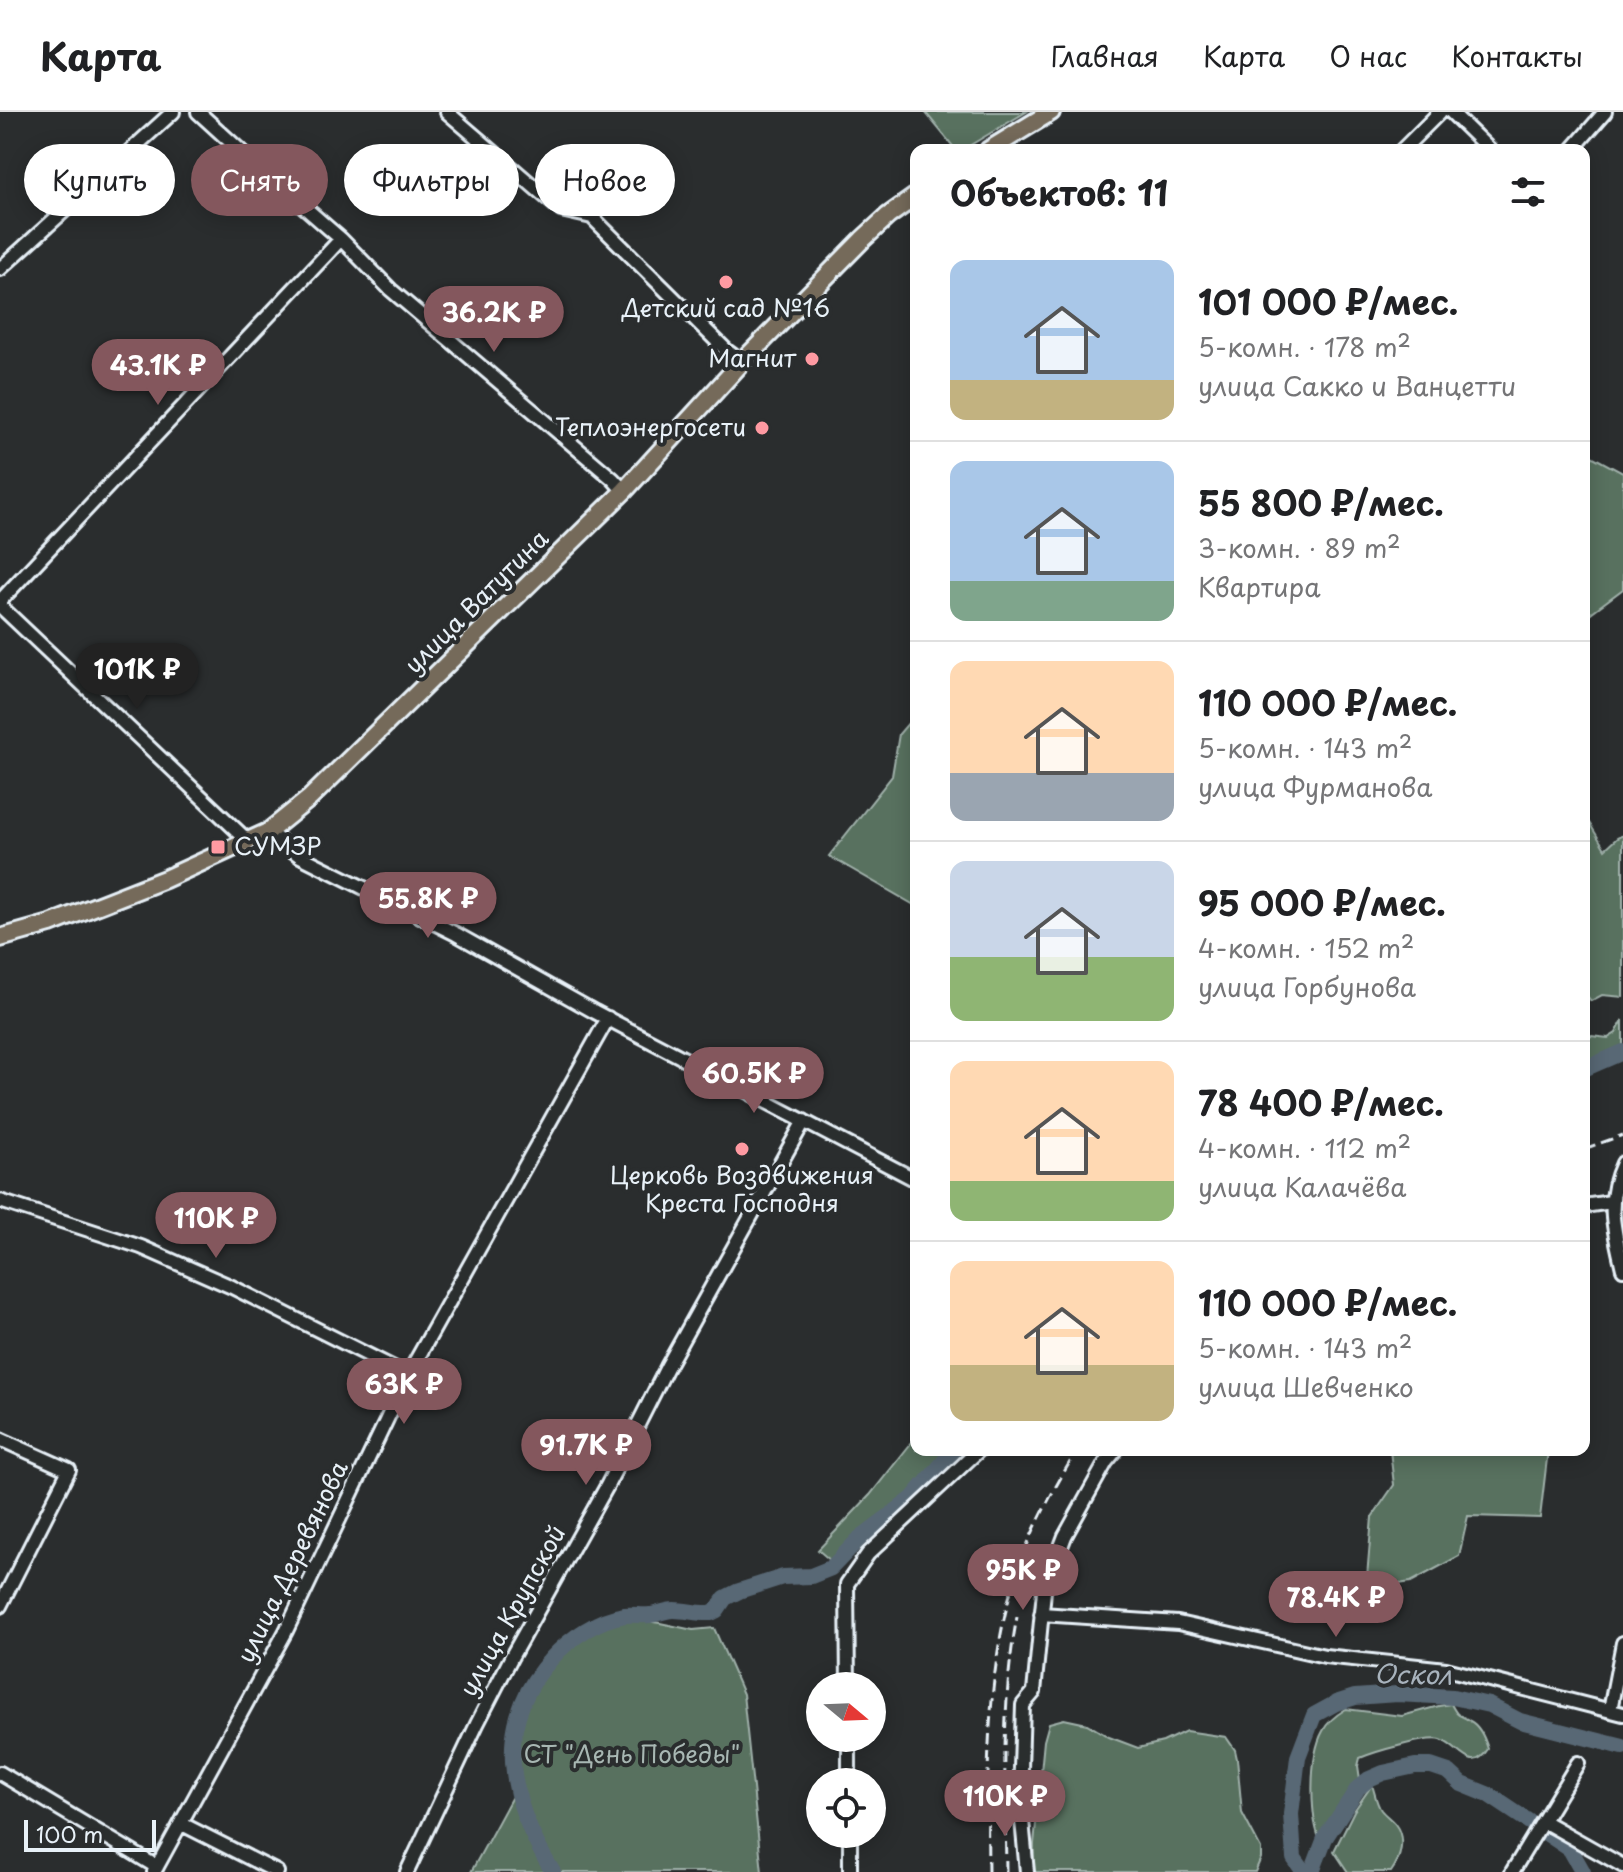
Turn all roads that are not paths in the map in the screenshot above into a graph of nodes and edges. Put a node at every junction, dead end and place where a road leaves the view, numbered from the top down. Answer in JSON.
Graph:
{"nodes":[{"id":1,"x":173,"y":112,"type":"edge"},
{"id":2,"x":198,"y":112,"type":"edge"},
{"id":3,"x":447,"y":112,"type":"edge"},
{"id":4,"x":1051,"y":112,"type":"edge"},
{"id":5,"x":1440,"y":112,"type":"edge"},
{"id":6,"x":1451,"y":112,"type":"edge"},
{"id":7,"x":1605,"y":112,"type":"edge"},
{"id":8,"x":999,"y":144,"type":"edge"},
{"id":9,"x":1408,"y":144,"type":"edge"},
{"id":10,"x":1484,"y":144,"type":"edge"},
{"id":11,"x":1577,"y":144,"type":"edge"},
{"id":12,"x":910,"y":200,"type":"edge"},
{"id":13,"x":341,"y":239,"type":"junction"},
{"id":14,"x":0,"y":269,"type":"edge"},
{"id":15,"x":742,"y":362,"type":"junction"},
{"id":16,"x":624,"y":491,"type":"junction"},
{"id":17,"x":0,"y":603,"type":"edge"},
{"id":18,"x":268,"y":832,"type":"junction"},
{"id":19,"x":248,"y":841,"type":"junction"},
{"id":20,"x":0,"y":938,"type":"edge"},
{"id":21,"x":608,"y":1018,"type":"junction"},
{"id":22,"x":804,"y":1121,"type":"junction"},
{"id":23,"x":1623,"y":1163,"type":"edge"},
{"id":24,"x":910,"y":1177,"type":"edge"},
{"id":25,"x":0,"y":1201,"type":"edge"},
{"id":26,"x":1611,"y":1202,"type":"junction"},
{"id":27,"x":1590,"y":1205,"type":"edge"},
{"id":28,"x":1618,"y":1221,"type":"edge"},
{"id":29,"x":1623,"y":1269,"type":"edge"},
{"id":30,"x":408,"y":1375,"type":"junction"},
{"id":31,"x":0,"y":1439,"type":"edge"},
{"id":32,"x":973,"y":1456,"type":"edge"},
{"id":33,"x":1111,"y":1456,"type":"edge"},
{"id":34,"x":0,"y":1606,"type":"edge"},
{"id":35,"x":1041,"y":1614,"type":"junction"},
{"id":36,"x":1623,"y":1643,"type":"edge"},
{"id":37,"x":848,"y":1672,"type":"edge"},
{"id":38,"x":1616,"y":1712,"type":"edge"},
{"id":39,"x":1578,"y":1763,"type":"dead end"},
{"id":40,"x":0,"y":1773,"type":"edge"},
{"id":41,"x":182,"y":1824,"type":"junction"},
{"id":42,"x":1540,"y":1825,"type":"junction"},
{"id":43,"x":850,"y":1848,"type":"edge"},
{"id":44,"x":1623,"y":1866,"type":"edge"},
{"id":45,"x":156,"y":1870,"type":"edge"},
{"id":46,"x":277,"y":1872,"type":"edge"},
{"id":47,"x":407,"y":1872,"type":"edge"},
{"id":48,"x":850,"y":1872,"type":"edge"},
{"id":49,"x":1027,"y":1872,"type":"edge"},
{"id":50,"x":1512,"y":1872,"type":"edge"}],
"edges":[{"from":1,"to":14,"type":"street"},
{"from":2,"to":13,"type":"street"},
{"from":3,"to":15,"type":"street"},
{"from":4,"to":8,"type":"main road"},
{"from":5,"to":9,"type":"street"},
{"from":6,"to":10,"type":"street"},
{"from":7,"to":11,"type":"street"},
{"from":12,"to":15,"type":"main road","name":"улица Ватутина"},
{"from":13,"to":16,"type":"street"},
{"from":13,"to":17,"type":"street"},
{"from":15,"to":16,"type":"main road","name":"улица Ватутина"},
{"from":16,"to":18,"type":"main road","name":"улица Ватутина"},
{"from":17,"to":19,"type":"street"},
{"from":18,"to":19,"type":"main road","name":"улица Ватутина"},
{"from":18,"to":21,"type":"street"},
{"from":19,"to":20,"type":"main road","name":"улица Ватутина"},
{"from":21,"to":22,"type":"street"},
{"from":21,"to":30,"type":"street","name":"улица Деревянова"},
{"from":22,"to":24,"type":"street"},
{"from":22,"to":47,"type":"street","name":"улица Крупской"},
{"from":23,"to":26,"type":"street"},
{"from":25,"to":30,"type":"street"},
{"from":26,"to":27,"type":"street"},
{"from":26,"to":28,"type":"street"},
{"from":28,"to":29,"type":"street"},
{"from":30,"to":41,"type":"street","name":"улица Деревянова"},
{"from":31,"to":34,"type":"street"},
{"from":32,"to":37,"type":"street"},
{"from":33,"to":35,"type":"street"},
{"from":35,"to":38,"type":"street"},
{"from":35,"to":49,"type":"street"},
{"from":36,"to":38,"type":"street"},
{"from":39,"to":42,"type":"street"},
{"from":40,"to":45,"type":"street"},
{"from":41,"to":45,"type":"street","name":"улица Деревянова"},
{"from":41,"to":46,"type":"street"},
{"from":42,"to":44,"type":"street"},
{"from":42,"to":50,"type":"street"},
{"from":43,"to":48,"type":"street"}]}
